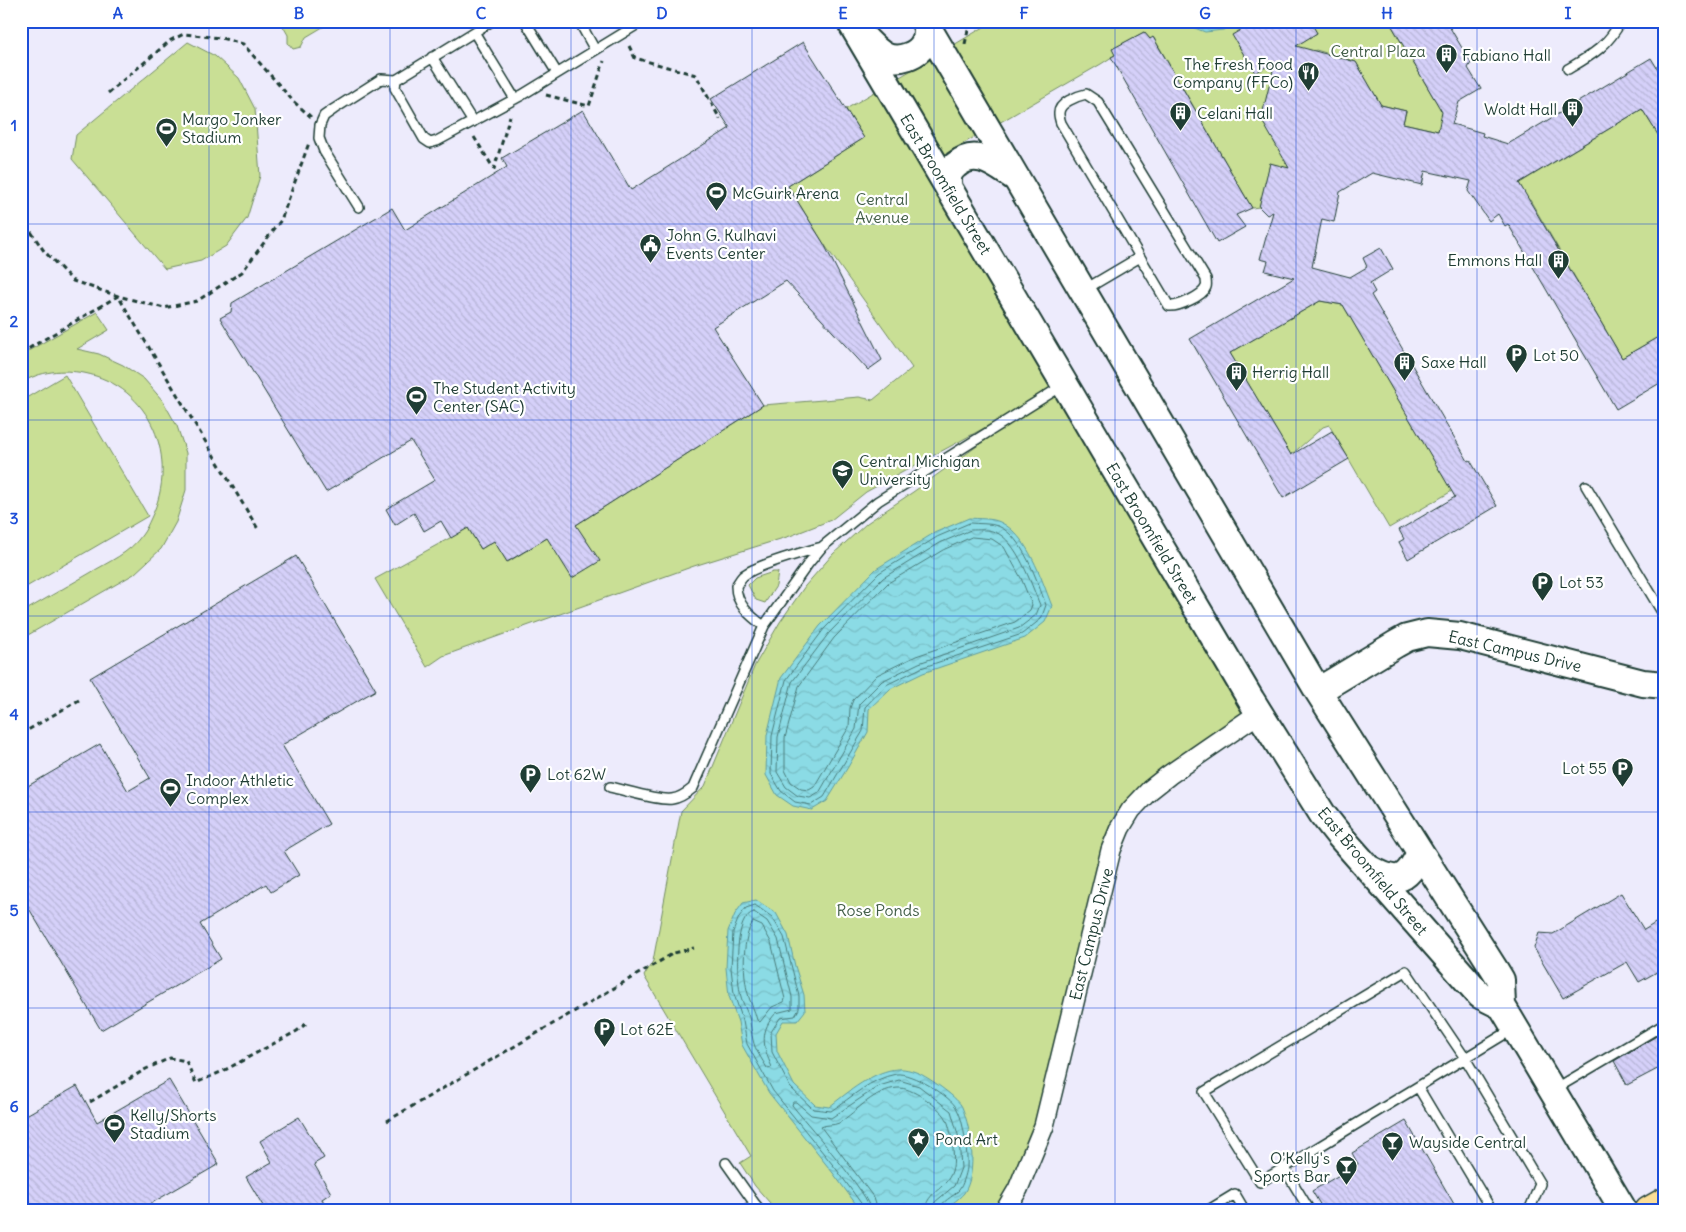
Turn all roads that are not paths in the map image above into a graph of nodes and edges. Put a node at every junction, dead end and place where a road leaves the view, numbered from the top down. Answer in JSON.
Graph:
{"nodes":[{"id":1,"x":492,"y":21,"type":"edge"},
{"id":2,"x":525,"y":21,"type":"edge"},
{"id":3,"x":578,"y":21,"type":"edge"},
{"id":4,"x":643,"y":21,"type":"edge"},
{"id":5,"x":1621,"y":21,"type":"edge"},
{"id":6,"x":851,"y":23,"type":"edge"},
{"id":7,"x":926,"y":24,"type":"edge"},
{"id":8,"x":474,"y":32,"type":"junction"},
{"id":9,"x":595,"y":50,"type":"junction"},
{"id":10,"x":432,"y":57,"type":"junction"},
{"id":11,"x":1568,"y":69,"type":"dead end"},
{"id":12,"x":556,"y":73,"type":"junction"},
{"id":13,"x":396,"y":80,"type":"junction"},
{"id":14,"x":515,"y":99,"type":"junction"},
{"id":15,"x":472,"y":122,"type":"junction"},
{"id":16,"x":1018,"y":180,"type":"junction"},
{"id":17,"x":949,"y":189,"type":"junction"},
{"id":18,"x":359,"y":208,"type":"dead end"},
{"id":19,"x":1140,"y":257,"type":"junction"},
{"id":20,"x":1084,"y":290,"type":"junction"},
{"id":21,"x":1064,"y":385,"type":"junction"},
{"id":22,"x":1586,"y":486,"type":"dead end"},
{"id":23,"x":822,"y":547,"type":"junction"},
{"id":24,"x":1665,"y":617,"type":"edge"},
{"id":25,"x":764,"y":626,"type":"junction"},
{"id":26,"x":1665,"y":685,"type":"edge"},
{"id":27,"x":1318,"y":691,"type":"junction"},
{"id":28,"x":1259,"y":714,"type":"junction"},
{"id":29,"x":610,"y":787,"type":"dead end"},
{"id":30,"x":1420,"y":853,"type":"junction"},
{"id":31,"x":1367,"y":868,"type":"junction"},
{"id":32,"x":1509,"y":1017,"type":"junction"},
{"id":33,"x":1665,"y":1024,"type":"edge"},
{"id":34,"x":1465,"y":1058,"type":"junction"},
{"id":35,"x":1418,"y":1087,"type":"junction"},
{"id":36,"x":1554,"y":1090,"type":"junction"},
{"id":37,"x":726,"y":1163,"type":"dead end"},
{"id":38,"x":1284,"y":1168,"type":"junction"},
{"id":39,"x":1665,"y":1202,"type":"edge"},
{"id":40,"x":758,"y":1208,"type":"edge"},
{"id":41,"x":744,"y":1211,"type":"edge"},
{"id":42,"x":1005,"y":1211,"type":"edge"},
{"id":43,"x":1207,"y":1211,"type":"edge"},
{"id":44,"x":1245,"y":1211,"type":"edge"},
{"id":45,"x":1310,"y":1211,"type":"edge"},
{"id":46,"x":1492,"y":1211,"type":"edge"},
{"id":47,"x":1529,"y":1211,"type":"edge"},
{"id":48,"x":1624,"y":1211,"type":"edge"},
{"id":49,"x":1649,"y":1211,"type":"edge"}],
"edges":[{"from":1,"to":8,"type":"lane"},
{"from":2,"to":12,"type":"lane"},
{"from":3,"to":9,"type":"lane"},
{"from":4,"to":9,"type":"lane"},
{"from":5,"to":11,"type":"lane"},
{"from":6,"to":7,"type":"main road"},
{"from":6,"to":17,"type":"main road","name":"East Broomfield Street"},
{"from":7,"to":16,"type":"main road"},
{"from":8,"to":10,"type":"lane"},
{"from":8,"to":14,"type":"lane"},
{"from":9,"to":12,"type":"lane"},
{"from":10,"to":13,"type":"lane"},
{"from":10,"to":15,"type":"lane"},
{"from":12,"to":14,"type":"lane"},
{"from":13,"to":15,"type":"lane"},
{"from":13,"to":18,"type":"lane"},
{"from":14,"to":15,"type":"lane"},
{"from":16,"to":17,"type":"main road"},
{"from":16,"to":20,"type":"main road"},
{"from":17,"to":21,"type":"main road","name":"East Broomfield Street"},
{"from":19,"to":19,"type":"lane"},
{"from":19,"to":20,"type":"lane"},
{"from":20,"to":27,"type":"main road"},
{"from":21,"to":23,"type":"lane"},
{"from":21,"to":28,"type":"main road","name":"East Broomfield Street"},
{"from":22,"to":24,"type":"lane"},
{"from":23,"to":25,"type":"lane"},
{"from":23,"to":25,"type":"lane"},
{"from":25,"to":29,"type":"lane"},
{"from":26,"to":27,"type":"main road","name":"East Campus Drive"},
{"from":27,"to":30,"type":"main road"},
{"from":28,"to":31,"type":"main road","name":"East Broomfield Street"},
{"from":28,"to":42,"type":"street","name":"East Campus Drive"},
{"from":30,"to":31,"type":"main road"},
{"from":30,"to":32,"type":"main road"},
{"from":31,"to":32,"type":"main road","name":"East Broomfield Street"},
{"from":32,"to":34,"type":"lane"},
{"from":32,"to":36,"type":"main road"},
{"from":33,"to":36,"type":"lane"},
{"from":34,"to":35,"type":"lane"},
{"from":34,"to":38,"type":"lane"},
{"from":34,"to":47,"type":"lane"},
{"from":35,"to":38,"type":"lane"},
{"from":35,"to":46,"type":"lane"},
{"from":36,"to":48,"type":"main road"},
{"from":37,"to":40,"type":"lane"},
{"from":38,"to":45,"type":"lane"},
{"from":39,"to":49,"type":"main road"},
{"from":40,"to":41,"type":"lane"},
{"from":43,"to":44,"type":"lane"}]}
